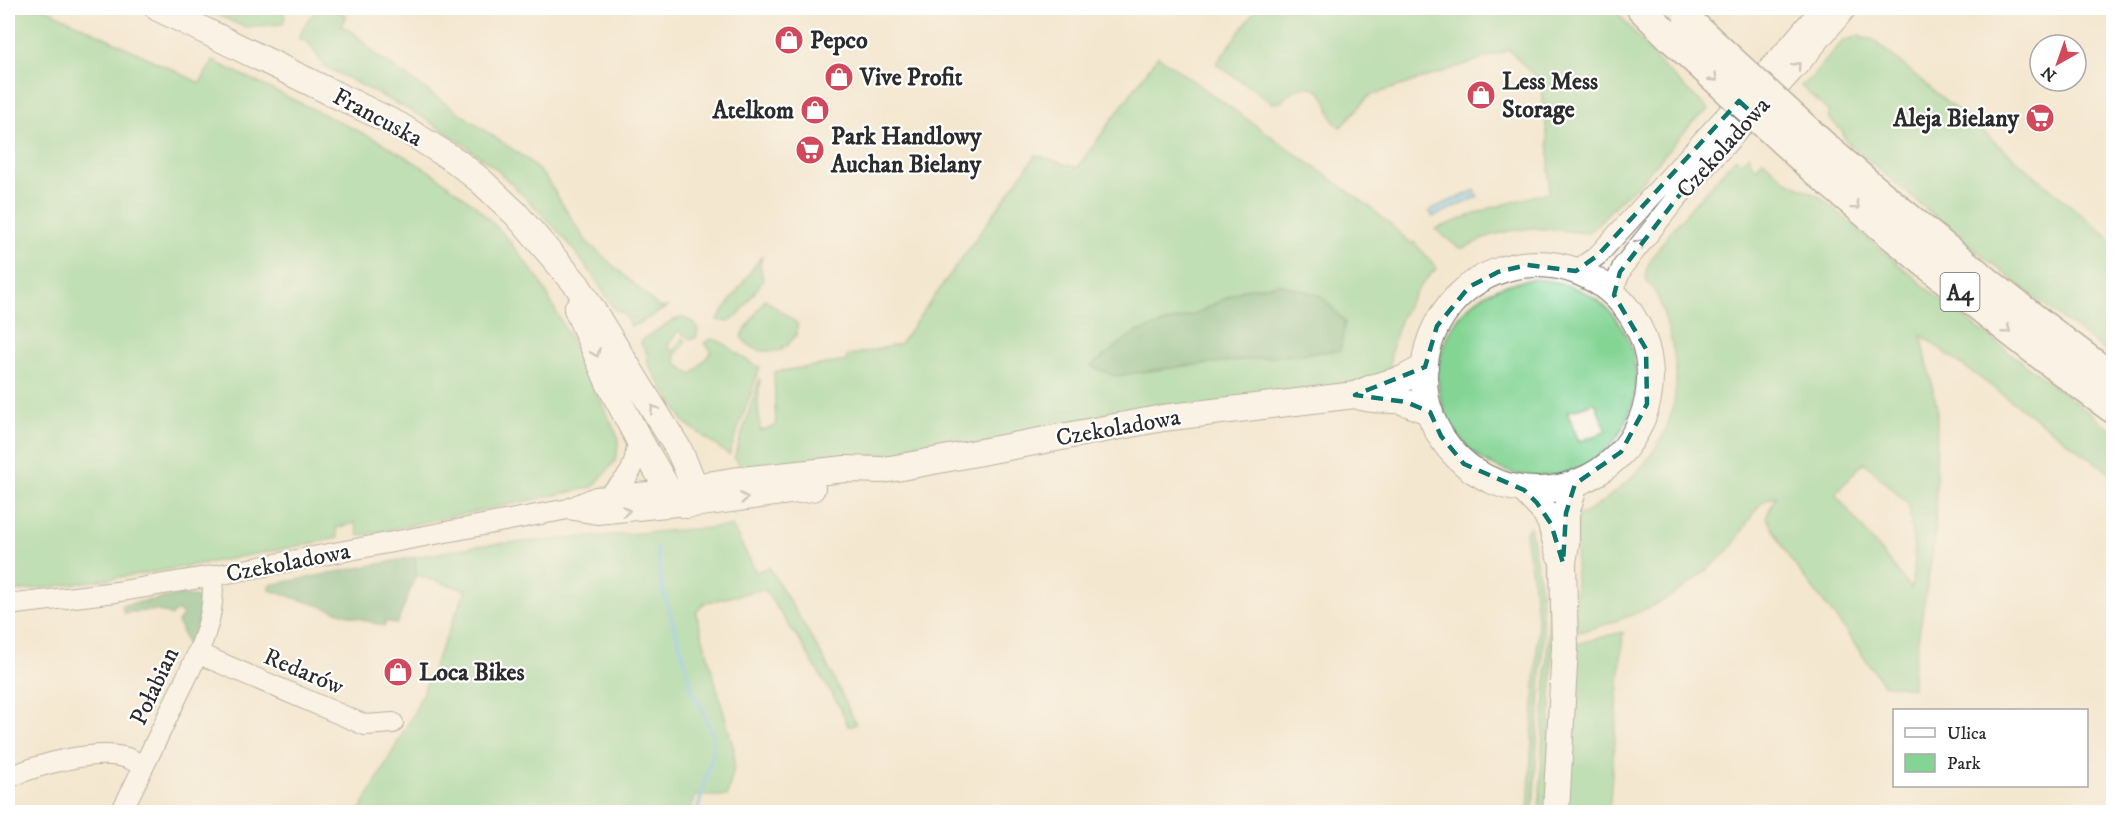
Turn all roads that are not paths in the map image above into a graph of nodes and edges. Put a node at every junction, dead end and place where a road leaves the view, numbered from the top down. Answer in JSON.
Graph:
{"nodes":[{"id":1,"x":158,"y":8,"type":"edge"},
{"id":2,"x":1641,"y":8,"type":"edge"},
{"id":3,"x":1821,"y":8,"type":"edge"},
{"id":4,"x":1847,"y":8,"type":"edge"},
{"id":5,"x":1678,"y":22,"type":"edge"},
{"id":6,"x":1820,"y":159,"type":"junction"},
{"id":7,"x":556,"y":261,"type":"junction"},
{"id":8,"x":1575,"y":271,"type":"junction"},
{"id":9,"x":1614,"y":295,"type":"junction"},
{"id":10,"x":1425,"y":367,"type":"junction"},
{"id":11,"x":2114,"y":378,"type":"edge"},
{"id":12,"x":1355,"y":395,"type":"junction"},
{"id":13,"x":2114,"y":410,"type":"edge"},
{"id":14,"x":1430,"y":412,"type":"junction"},
{"id":15,"x":638,"y":438,"type":"junction"},
{"id":16,"x":1575,"y":484,"type":"junction"},
{"id":17,"x":1524,"y":490,"type":"junction"},
{"id":18,"x":683,"y":494,"type":"junction"},
{"id":19,"x":608,"y":495,"type":"junction"},
{"id":20,"x":568,"y":509,"type":"junction"},
{"id":21,"x":1563,"y":563,"type":"junction"},
{"id":22,"x":212,"y":576,"type":"junction"},
{"id":23,"x":8,"y":605,"type":"edge"},
{"id":24,"x":198,"y":653,"type":"junction"},
{"id":25,"x":393,"y":723,"type":"dead end"},
{"id":26,"x":144,"y":766,"type":"junction"},
{"id":27,"x":8,"y":778,"type":"edge"},
{"id":28,"x":121,"y":813,"type":"edge"},
{"id":29,"x":1556,"y":813,"type":"edge"}],
"edges":[{"from":1,"to":7,"type":"main road","name":"Francuska"},
{"from":2,"to":5,"type":"highway","number":"A4"},
{"from":3,"to":8,"type":"street","name":"Czekoladowa"},
{"from":9,"to":4,"type":"street","name":"Czekoladowa","one_way":true},
{"from":5,"to":6,"type":"highway","number":"A4","bridge":true},
{"from":6,"to":11,"type":"highway","number":"A4"},
{"from":6,"to":13,"type":"highway","number":"A4","one_way":true},
{"from":7,"to":15,"type":"main road","one_way":true},
{"from":18,"to":7,"type":"main road","one_way":true},
{"from":8,"to":9,"type":"main road"},
{"from":8,"to":10,"type":"main road"},
{"from":9,"to":16,"type":"main road"},
{"from":10,"to":12,"type":"main road","name":"Czekoladowa"},
{"from":10,"to":14,"type":"main road"},
{"from":12,"to":14,"type":"main road","name":"Czekoladowa"},
{"from":12,"to":18,"type":"main road","name":"Czekoladowa"},
{"from":14,"to":17,"type":"main road"},
{"from":15,"to":18,"type":"main road"},
{"from":15,"to":19,"type":"street"},
{"from":16,"to":17,"type":"main road"},
{"from":16,"to":21,"type":"main road"},
{"from":17,"to":21,"type":"main road"},
{"from":18,"to":19,"type":"street","name":"Czekoladowa"},
{"from":20,"to":18,"type":"street","name":"Czekoladowa","one_way":true},
{"from":19,"to":20,"type":"street","name":"Czekoladowa"},
{"from":20,"to":22,"type":"street","name":"Czekoladowa"},
{"from":21,"to":29,"type":"main road"},
{"from":22,"to":23,"type":"street","name":"Czekoladowa"},
{"from":22,"to":24,"type":"street","name":"Połabian"},
{"from":24,"to":25,"type":"street","name":"Redarów"},
{"from":24,"to":26,"type":"street","name":"Połabian"},
{"from":26,"to":27,"type":"street"},
{"from":26,"to":28,"type":"street","name":"Połabian"}]}
